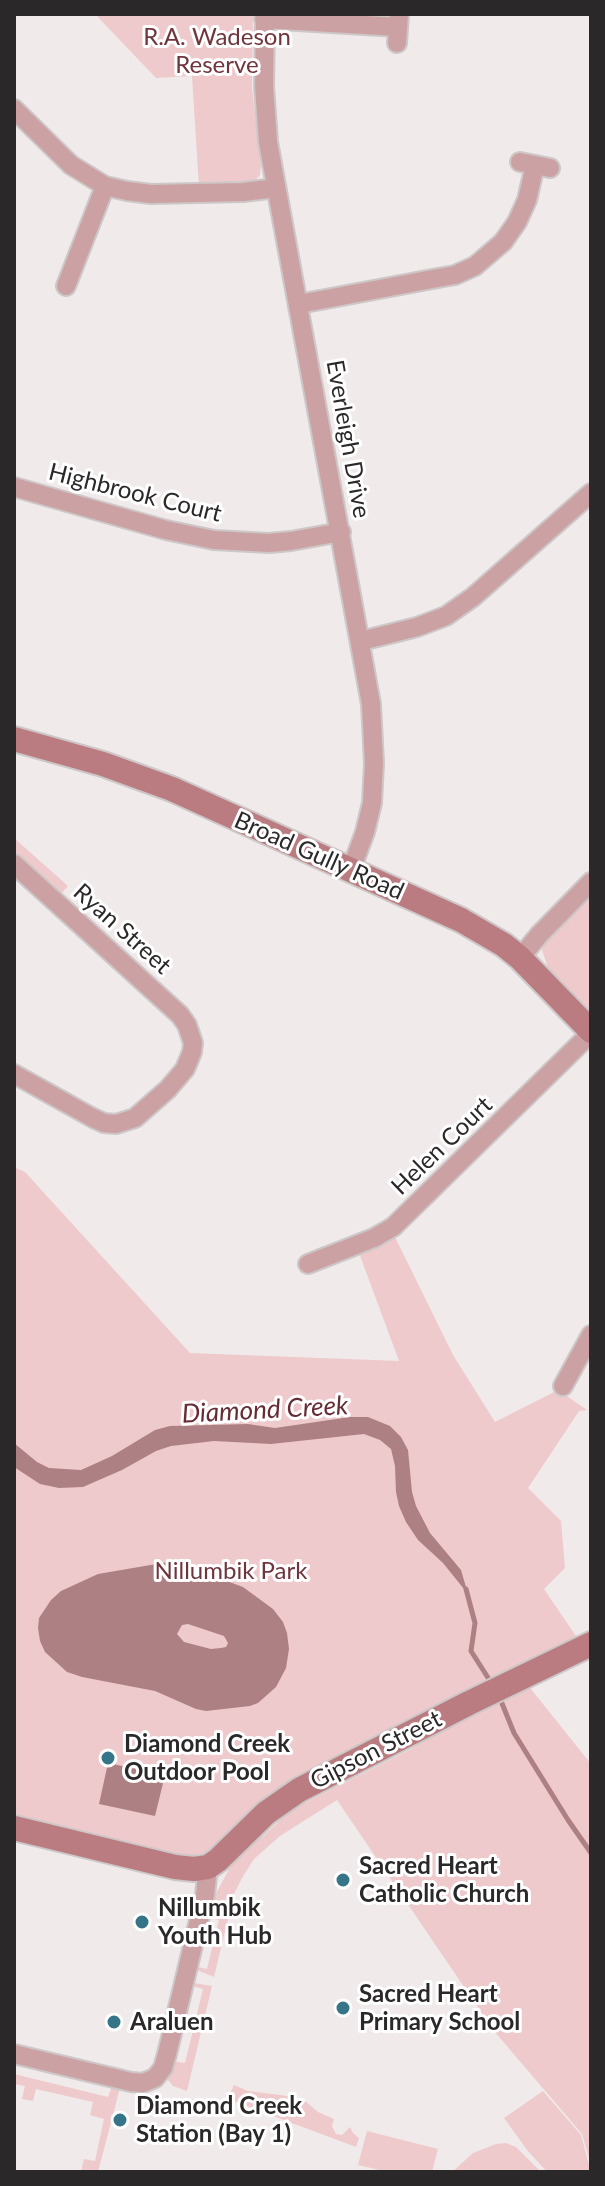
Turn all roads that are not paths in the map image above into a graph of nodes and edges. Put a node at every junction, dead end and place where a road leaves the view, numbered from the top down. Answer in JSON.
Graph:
{"nodes":[{"id":1,"x":265,"y":16,"type":"edge"},
{"id":2,"x":398,"y":28,"type":"edge"},
{"id":3,"x":14,"y":109,"type":"edge"},
{"id":4,"x":535,"y":165,"type":"dead end"},
{"id":5,"x":105,"y":186,"type":"junction"},
{"id":6,"x":276,"y":188,"type":"junction"},
{"id":7,"x":67,"y":286,"type":"dead end"},
{"id":8,"x":299,"y":304,"type":"junction"},
{"id":9,"x":14,"y":487,"type":"edge"},
{"id":10,"x":591,"y":493,"type":"edge"},
{"id":11,"x":341,"y":532,"type":"junction"},
{"id":12,"x":361,"y":641,"type":"junction"},
{"id":13,"x":14,"y":739,"type":"edge"},
{"id":14,"x":14,"y":864,"type":"edge"},
{"id":15,"x":351,"y":870,"type":"junction"},
{"id":16,"x":591,"y":882,"type":"edge"},
{"id":17,"x":520,"y":958,"type":"junction"},
{"id":18,"x":591,"y":1032,"type":"edge"},
{"id":19,"x":14,"y":1074,"type":"edge"},
{"id":20,"x":308,"y":1264,"type":"dead end"},
{"id":21,"x":591,"y":1335,"type":"edge"},
{"id":22,"x":563,"y":1386,"type":"dead end"},
{"id":23,"x":591,"y":1644,"type":"edge"},
{"id":24,"x":14,"y":1828,"type":"edge"},
{"id":25,"x":208,"y":1867,"type":"junction"},
{"id":26,"x":14,"y":2054,"type":"edge"}],
"edges":[{"from":1,"to":2,"type":"street"},
{"from":1,"to":6,"type":"street","name":"Everleigh Drive"},
{"from":3,"to":5,"type":"street"},
{"from":4,"to":8,"type":"street"},
{"from":5,"to":6,"type":"street"},
{"from":5,"to":7,"type":"street"},
{"from":6,"to":8,"type":"street","name":"Everleigh Drive"},
{"from":8,"to":11,"type":"street","name":"Everleigh Drive"},
{"from":9,"to":11,"type":"street","name":"Highbrook Court"},
{"from":10,"to":12,"type":"street"},
{"from":11,"to":12,"type":"street","name":"Everleigh Drive"},
{"from":12,"to":15,"type":"street","name":"Everleigh Drive"},
{"from":13,"to":15,"type":"street","name":"Broad Gully Road"},
{"from":14,"to":19,"type":"street","name":"Ryan Street"},
{"from":15,"to":17,"type":"street","name":"Broad Gully Road"},
{"from":16,"to":17,"type":"street"},
{"from":17,"to":18,"type":"street","name":"Broad Gully Road"},
{"from":18,"to":20,"type":"street","name":"Helen Court"},
{"from":21,"to":22,"type":"street"},
{"from":23,"to":25,"type":"street","name":"Gipson Street"},
{"from":24,"to":25,"type":"street"},
{"from":25,"to":26,"type":"street"}]}
